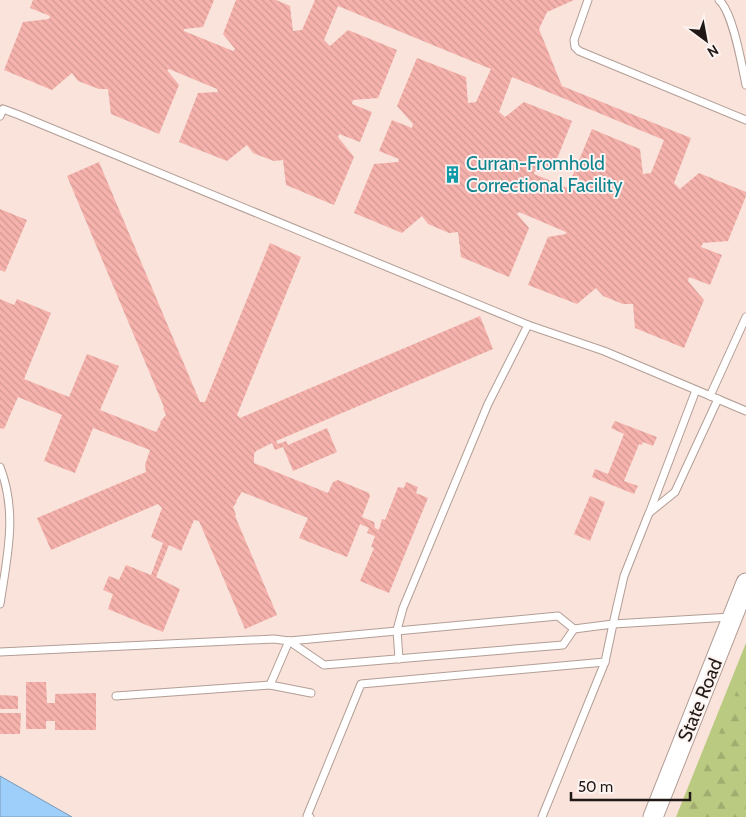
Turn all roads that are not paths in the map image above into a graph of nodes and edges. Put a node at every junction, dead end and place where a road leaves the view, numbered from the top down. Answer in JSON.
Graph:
{"nodes":[{"id":1,"x":588,"y":0,"type":"edge"},
{"id":2,"x":719,"y":0,"type":"edge"},
{"id":3,"x":744,"y":63,"type":"edge"},
{"id":4,"x":746,"y":85,"type":"edge"},
{"id":5,"x":1,"y":111,"type":"edge"},
{"id":6,"x":746,"y":120,"type":"edge"},
{"id":7,"x":746,"y":317,"type":"edge"},
{"id":8,"x":528,"y":325,"type":"junction"},
{"id":9,"x":696,"y":390,"type":"junction"},
{"id":10,"x":710,"y":396,"type":"junction"},
{"id":11,"x":718,"y":399,"type":"junction"},
{"id":12,"x":746,"y":411,"type":"edge"},
{"id":13,"x":0,"y":467,"type":"edge"},
{"id":14,"x":650,"y":513,"type":"junction"},
{"id":15,"x":746,"y":583,"type":"edge"},
{"id":16,"x":0,"y":604,"type":"edge"},
{"id":17,"x":733,"y":617,"type":"junction"},
{"id":18,"x":613,"y":624,"type":"junction"},
{"id":19,"x":574,"y":629,"type":"junction"},
{"id":20,"x":397,"y":630,"type":"junction"},
{"id":21,"x":289,"y":641,"type":"junction"},
{"id":22,"x":0,"y":652,"type":"edge"},
{"id":23,"x":399,"y":659,"type":"junction"},
{"id":24,"x":605,"y":662,"type":"junction"},
{"id":25,"x":270,"y":684,"type":"junction"},
{"id":26,"x":311,"y":693,"type":"dead end"},
{"id":27,"x":116,"y":696,"type":"dead end"},
{"id":28,"x":310,"y":817,"type":"edge"},
{"id":29,"x":542,"y":817,"type":"edge"},
{"id":30,"x":653,"y":817,"type":"edge"}],
"edges":[{"from":1,"to":6,"type":"lane"},
{"from":2,"to":3,"type":"lane"},
{"from":3,"to":4,"type":"lane"},
{"from":5,"to":8,"type":"lane"},
{"from":7,"to":10,"type":"lane"},
{"from":8,"to":9,"type":"lane"},
{"from":8,"to":20,"type":"lane"},
{"from":9,"to":10,"type":"lane"},
{"from":9,"to":14,"type":"lane"},
{"from":10,"to":11,"type":"lane"},
{"from":11,"to":12,"type":"lane"},
{"from":11,"to":14,"type":"lane"},
{"from":13,"to":16,"type":"lane"},
{"from":14,"to":18,"type":"lane"},
{"from":15,"to":17,"type":"main road","name":"State Road"},
{"from":17,"to":18,"type":"lane"},
{"from":17,"to":30,"type":"main road","name":"State Road"},
{"from":18,"to":19,"type":"lane"},
{"from":18,"to":24,"type":"lane"},
{"from":19,"to":20,"type":"lane"},
{"from":19,"to":23,"type":"lane"},
{"from":20,"to":21,"type":"lane"},
{"from":20,"to":23,"type":"lane"},
{"from":21,"to":22,"type":"lane"},
{"from":21,"to":23,"type":"lane"},
{"from":21,"to":25,"type":"lane"},
{"from":24,"to":28,"type":"lane"},
{"from":24,"to":29,"type":"lane"},
{"from":25,"to":26,"type":"lane"},
{"from":25,"to":27,"type":"lane"}]}
